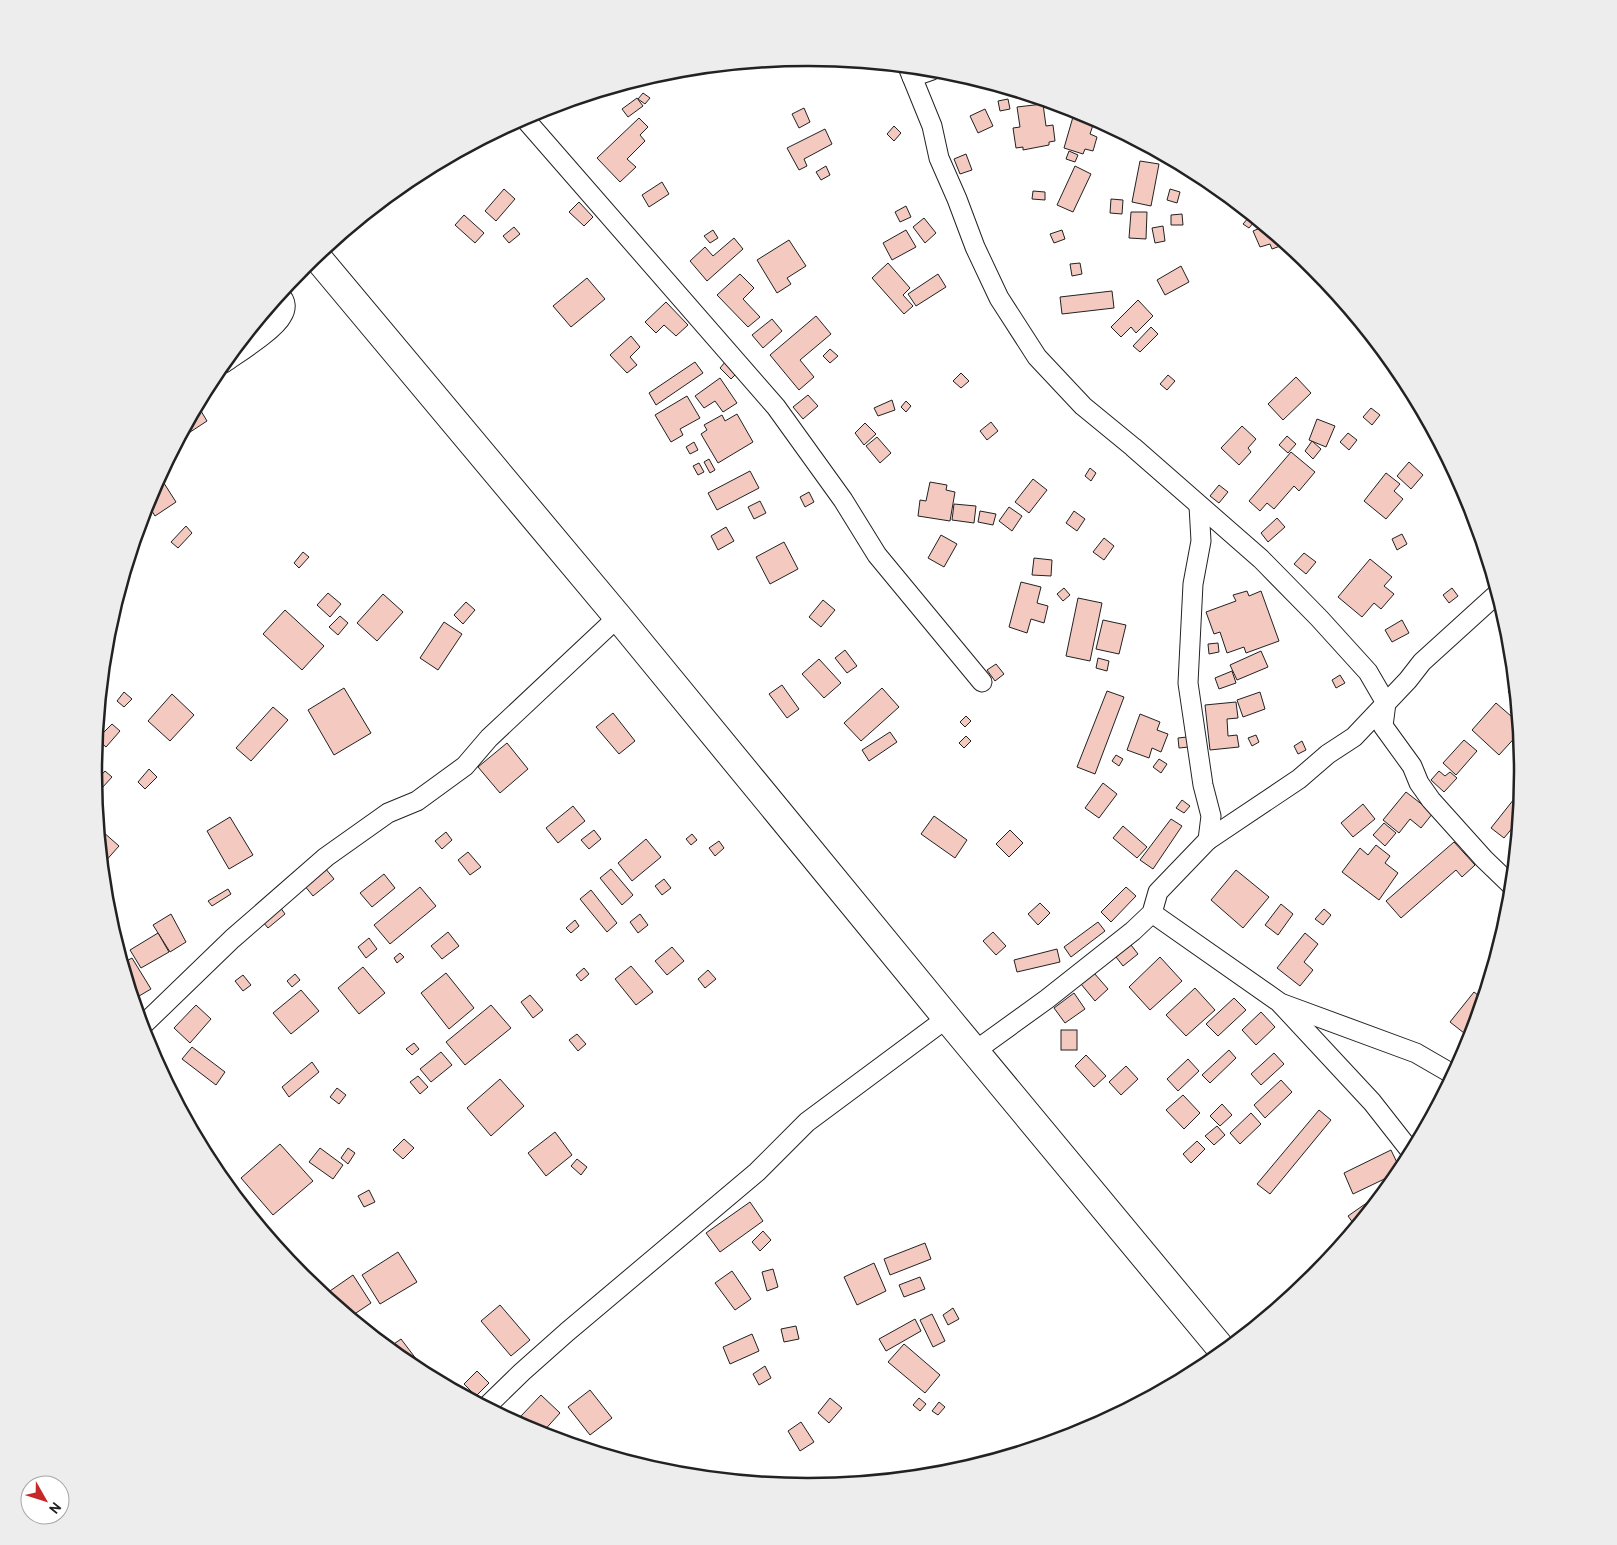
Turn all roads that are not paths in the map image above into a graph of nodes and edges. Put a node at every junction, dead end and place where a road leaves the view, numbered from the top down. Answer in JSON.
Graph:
{"nodes":[{"id":1,"x":911,"y":74,"type":"edge"},
{"id":2,"x":529,"y":124,"type":"edge"},
{"id":3,"x":321,"y":262,"type":"edge"},
{"id":4,"x":284,"y":300,"type":"edge"},
{"id":5,"x":242,"y":351,"type":"edge"},
{"id":6,"x":1199,"y":506,"type":"junction"},
{"id":7,"x":1493,"y":599,"type":"edge"},
{"id":8,"x":618,"y":617,"type":"junction"},
{"id":9,"x":982,"y":682,"type":"dead end"},
{"id":10,"x":1386,"y":703,"type":"junction"},
{"id":11,"x":1208,"y":840,"type":"junction"},
{"id":12,"x":1506,"y":880,"type":"edge"},
{"id":13,"x":1152,"y":913,"type":"junction"},
{"id":14,"x":1279,"y":1002,"type":"junction"},
{"id":15,"x":947,"y":1018,"type":"junction"},
{"id":16,"x":148,"y":1021,"type":"edge"},
{"id":17,"x":975,"y":1051,"type":"junction"},
{"id":18,"x":1448,"y":1072,"type":"edge"},
{"id":19,"x":1407,"y":1147,"type":"edge"},
{"id":20,"x":1219,"y":1347,"type":"edge"},
{"id":21,"x":490,"y":1403,"type":"edge"}],
"edges":[{"from":1,"to":6,"type":"street"},
{"from":2,"to":9,"type":"street"},
{"from":3,"to":8,"type":"highway"},
{"from":4,"to":5,"type":"street"},
{"from":6,"to":10,"type":"street"},
{"from":6,"to":11,"type":"street"},
{"from":7,"to":10,"type":"street"},
{"from":8,"to":15,"type":"highway"},
{"from":8,"to":16,"type":"street"},
{"from":10,"to":11,"type":"street"},
{"from":10,"to":12,"type":"street"},
{"from":11,"to":13,"type":"street"},
{"from":13,"to":14,"type":"street"},
{"from":13,"to":17,"type":"street"},
{"from":14,"to":18,"type":"street"},
{"from":14,"to":19,"type":"street"},
{"from":15,"to":17,"type":"highway"},
{"from":15,"to":21,"type":"street"},
{"from":17,"to":20,"type":"highway"}]}
